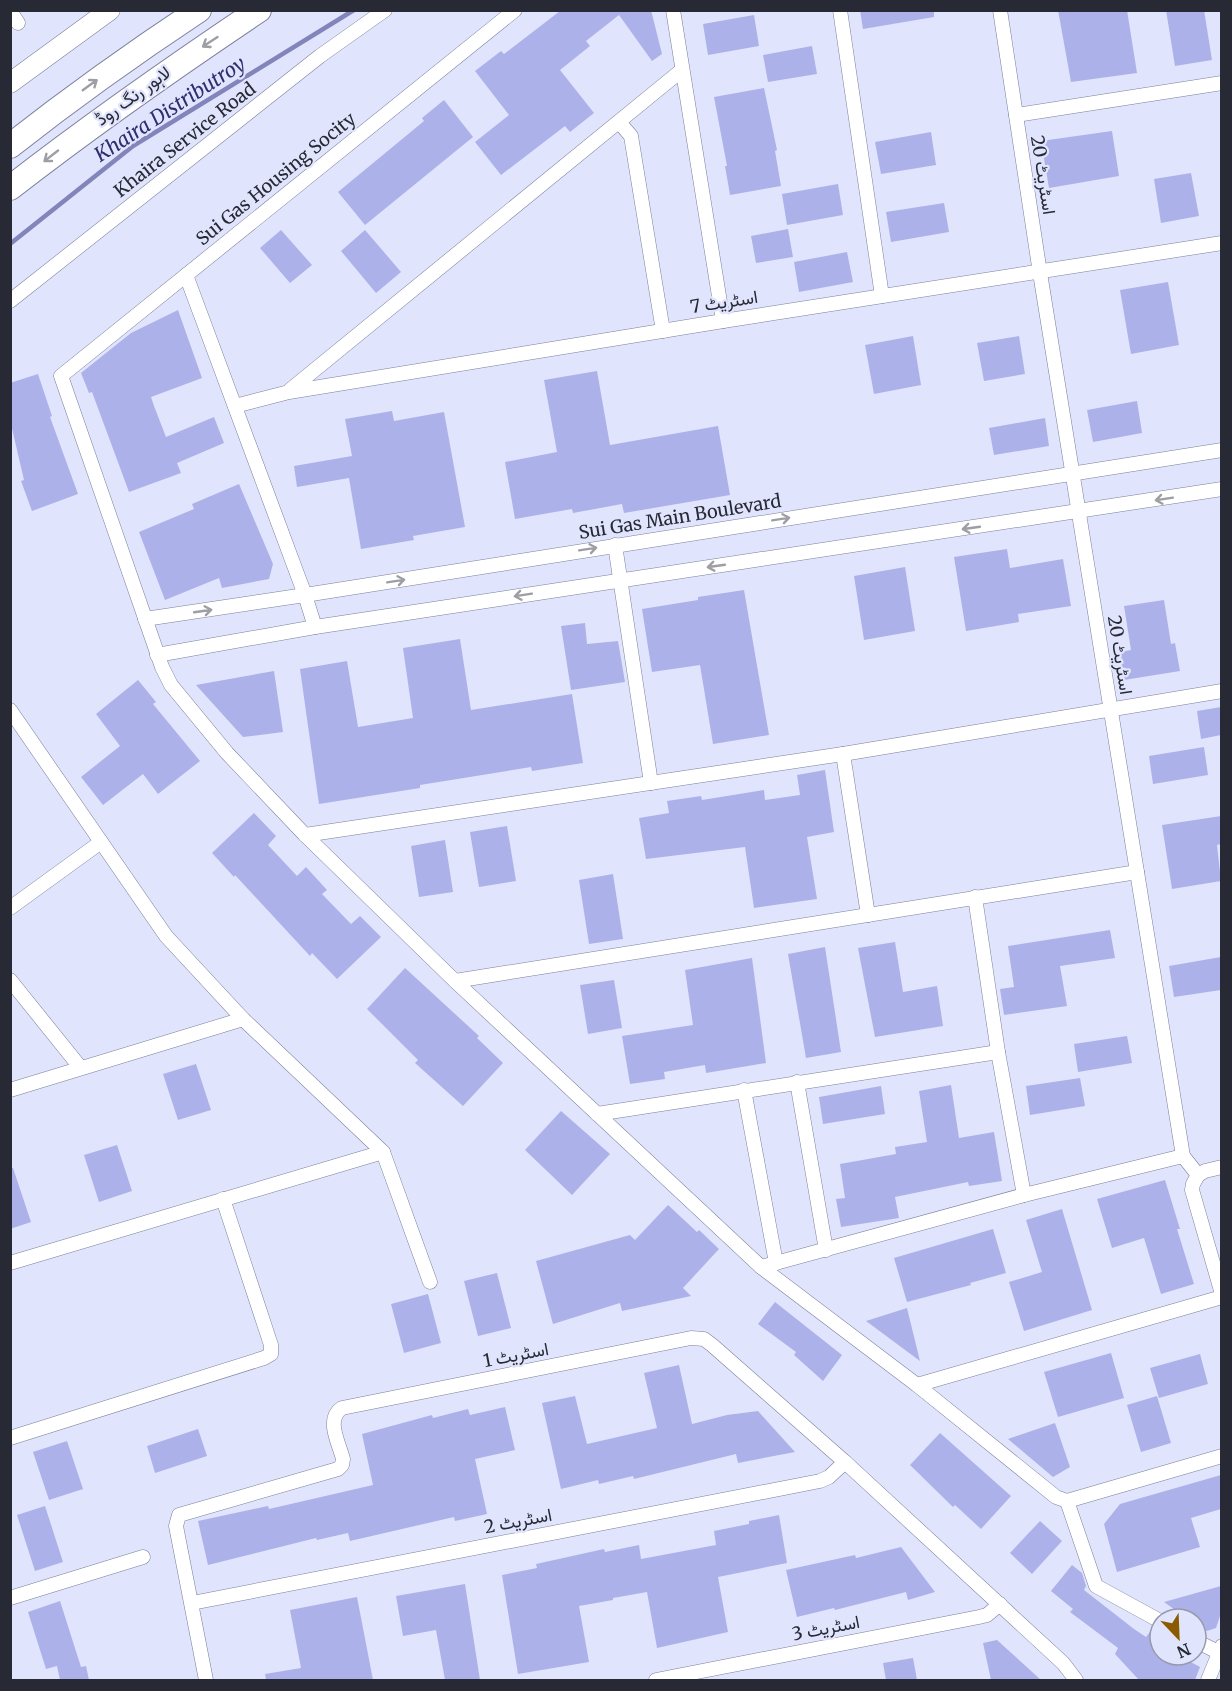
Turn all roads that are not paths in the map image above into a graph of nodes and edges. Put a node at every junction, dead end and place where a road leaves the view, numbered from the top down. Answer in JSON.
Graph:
{"nodes":[{"id":1,"x":10,"y":10,"type":"edge"},
{"id":2,"x":110,"y":10,"type":"edge"},
{"id":3,"x":199,"y":10,"type":"edge"},
{"id":4,"x":259,"y":10,"type":"edge"},
{"id":5,"x":385,"y":10,"type":"edge"},
{"id":6,"x":514,"y":10,"type":"edge"},
{"id":7,"x":674,"y":10,"type":"edge"},
{"id":8,"x":840,"y":10,"type":"edge"},
{"id":9,"x":1000,"y":10,"type":"edge"},
{"id":10,"x":18,"y":23,"type":"dead end"},
{"id":11,"x":682,"y":70,"type":"junction"},
{"id":12,"x":10,"y":83,"type":"edge"},
{"id":13,"x":1221,"y":83,"type":"edge"},
{"id":14,"x":1016,"y":115,"type":"junction"},
{"id":15,"x":620,"y":122,"type":"junction"},
{"id":16,"x":10,"y":146,"type":"edge"},
{"id":17,"x":10,"y":188,"type":"edge"},
{"id":18,"x":1221,"y":243,"type":"edge"},
{"id":19,"x":1040,"y":273,"type":"junction"},
{"id":20,"x":186,"y":275,"type":"junction"},
{"id":21,"x":882,"y":296,"type":"junction"},
{"id":22,"x":10,"y":301,"type":"edge"},
{"id":23,"x":723,"y":321,"type":"junction"},
{"id":24,"x":663,"y":331,"type":"junction"},
{"id":25,"x":289,"y":392,"type":"junction"},
{"id":26,"x":235,"y":406,"type":"junction"},
{"id":27,"x":1221,"y":450,"type":"edge"},
{"id":28,"x":1073,"y":473,"type":"junction"},
{"id":29,"x":1221,"y":489,"type":"edge"},
{"id":30,"x":1079,"y":512,"type":"junction"},
{"id":31,"x":615,"y":545,"type":"junction"},
{"id":32,"x":621,"y":580,"type":"junction"},
{"id":33,"x":305,"y":596,"type":"junction"},
{"id":34,"x":145,"y":619,"type":"junction"},
{"id":35,"x":315,"y":627,"type":"junction"},
{"id":36,"x":158,"y":655,"type":"junction"},
{"id":37,"x":1221,"y":691,"type":"edge"},
{"id":38,"x":10,"y":710,"type":"edge"},
{"id":39,"x":1110,"y":710,"type":"junction"},
{"id":40,"x":843,"y":754,"type":"junction"},
{"id":41,"x":651,"y":783,"type":"junction"},
{"id":42,"x":304,"y":835,"type":"junction"},
{"id":43,"x":102,"y":842,"type":"junction"},
{"id":44,"x":1137,"y":872,"type":"junction"},
{"id":45,"x":975,"y":897,"type":"junction"},
{"id":46,"x":10,"y":908,"type":"edge"},
{"id":47,"x":868,"y":915,"type":"junction"},
{"id":48,"x":10,"y":980,"type":"edge"},
{"id":49,"x":455,"y":981,"type":"junction"},
{"id":50,"x":243,"y":1019,"type":"junction"},
{"id":51,"x":998,"y":1052,"type":"junction"},
{"id":52,"x":80,"y":1067,"type":"junction"},
{"id":53,"x":797,"y":1082,"type":"junction"},
{"id":54,"x":10,"y":1090,"type":"edge"},
{"id":55,"x":744,"y":1090,"type":"junction"},
{"id":56,"x":597,"y":1114,"type":"junction"},
{"id":57,"x":383,"y":1152,"type":"junction"},
{"id":58,"x":1183,"y":1156,"type":"junction"},
{"id":59,"x":1221,"y":1167,"type":"edge"},
{"id":60,"x":1198,"y":1175,"type":"junction"},
{"id":61,"x":1024,"y":1195,"type":"junction"},
{"id":62,"x":223,"y":1199,"type":"junction"},
{"id":63,"x":826,"y":1250,"type":"junction"},
{"id":64,"x":10,"y":1263,"type":"edge"},
{"id":65,"x":776,"y":1263,"type":"junction"},
{"id":66,"x":761,"y":1267,"type":"junction"},
{"id":67,"x":430,"y":1282,"type":"dead end"},
{"id":68,"x":1221,"y":1296,"type":"edge"},
{"id":69,"x":917,"y":1385,"type":"junction"},
{"id":70,"x":10,"y":1438,"type":"edge"},
{"id":71,"x":1221,"y":1456,"type":"edge"},
{"id":72,"x":845,"y":1462,"type":"junction"},
{"id":73,"x":1067,"y":1501,"type":"junction"},
{"id":74,"x":143,"y":1557,"type":"dead end"},
{"id":75,"x":10,"y":1598,"type":"edge"},
{"id":76,"x":192,"y":1603,"type":"junction"},
{"id":77,"x":1000,"y":1604,"type":"junction"},
{"id":78,"x":1148,"y":1614,"type":"edge"},
{"id":79,"x":1220,"y":1651,"type":"edge"},
{"id":80,"x":206,"y":1680,"type":"edge"},
{"id":81,"x":656,"y":1680,"type":"edge"},
{"id":82,"x":1076,"y":1680,"type":"edge"},
{"id":83,"x":1208,"y":1680,"type":"edge"}],
"edges":[{"from":1,"to":10,"type":"street"},
{"from":2,"to":12,"type":"street"},
{"from":16,"to":3,"type":"highway","name":"لاہور رنگ روڈ","one_way":true},
{"from":4,"to":17,"type":"highway","name":"لاہور رنگ روڈ","one_way":true},
{"from":5,"to":22,"type":"street","name":"Khaira Service Road"},
{"from":6,"to":20,"type":"street","name":"Sui Gas Housing Socity"},
{"from":7,"to":11,"type":"street"},
{"from":8,"to":21,"type":"street"},
{"from":9,"to":14,"type":"street","name":"اسٹریٹ 20"},
{"from":11,"to":15,"type":"street"},
{"from":11,"to":23,"type":"street"},
{"from":13,"to":14,"type":"street"},
{"from":14,"to":19,"type":"street","name":"اسٹریٹ 20"},
{"from":15,"to":24,"type":"street"},
{"from":15,"to":25,"type":"street"},
{"from":18,"to":19,"type":"street","name":"اسٹریٹ 7"},
{"from":19,"to":21,"type":"street","name":"اسٹریٹ 7"},
{"from":19,"to":28,"type":"street","name":"اسٹریٹ 20"},
{"from":20,"to":26,"type":"street"},
{"from":20,"to":34,"type":"street","name":"Sui Gas Housing Socity"},
{"from":21,"to":23,"type":"street","name":"اسٹریٹ 7"},
{"from":23,"to":24,"type":"street","name":"اسٹریٹ 7"},
{"from":24,"to":25,"type":"street","name":"اسٹریٹ 7"},
{"from":25,"to":26,"type":"street","name":"اسٹریٹ 7"},
{"from":26,"to":33,"type":"street"},
{"from":27,"to":28,"type":"street","name":"Sui Gas Main Boulevard"},
{"from":28,"to":30,"type":"street","name":"اسٹریٹ 20"},
{"from":31,"to":28,"type":"street","name":"Sui Gas Main Boulevard","one_way":true},
{"from":29,"to":30,"type":"street","one_way":true},
{"from":30,"to":32,"type":"street","one_way":true},
{"from":30,"to":39,"type":"street","name":"اسٹریٹ 20"},
{"from":31,"to":32,"type":"street"},
{"from":33,"to":31,"type":"street","name":"Sui Gas Main Boulevard","one_way":true},
{"from":32,"to":35,"type":"street","one_way":true},
{"from":32,"to":41,"type":"street"},
{"from":34,"to":33,"type":"street","name":"Sui Gas Main Boulevard","one_way":true},
{"from":33,"to":35,"type":"street"},
{"from":34,"to":36,"type":"street"},
{"from":35,"to":36,"type":"street"},
{"from":36,"to":42,"type":"street"},
{"from":37,"to":39,"type":"street"},
{"from":38,"to":43,"type":"street"},
{"from":39,"to":40,"type":"street"},
{"from":39,"to":44,"type":"street","name":"اسٹریٹ 20"},
{"from":40,"to":41,"type":"street"},
{"from":40,"to":47,"type":"street"},
{"from":41,"to":42,"type":"street"},
{"from":42,"to":49,"type":"street"},
{"from":43,"to":46,"type":"street"},
{"from":43,"to":50,"type":"street"},
{"from":44,"to":45,"type":"street"},
{"from":44,"to":58,"type":"street","name":"اسٹریٹ 20"},
{"from":45,"to":47,"type":"street"},
{"from":45,"to":51,"type":"street"},
{"from":47,"to":49,"type":"street"},
{"from":48,"to":52,"type":"street"},
{"from":49,"to":56,"type":"street"},
{"from":50,"to":52,"type":"street"},
{"from":50,"to":57,"type":"street"},
{"from":51,"to":53,"type":"street"},
{"from":51,"to":61,"type":"street"},
{"from":52,"to":54,"type":"street"},
{"from":53,"to":55,"type":"street"},
{"from":53,"to":63,"type":"street"},
{"from":55,"to":56,"type":"street"},
{"from":55,"to":65,"type":"street"},
{"from":56,"to":66,"type":"street"},
{"from":57,"to":62,"type":"street"},
{"from":57,"to":67,"type":"street"},
{"from":58,"to":60,"type":"street","name":"اسٹریٹ 20"},
{"from":58,"to":61,"type":"street"},
{"from":59,"to":60,"type":"street"},
{"from":60,"to":68,"type":"street"},
{"from":61,"to":63,"type":"street"},
{"from":62,"to":64,"type":"street"},
{"from":62,"to":70,"type":"street"},
{"from":63,"to":65,"type":"street"},
{"from":65,"to":66,"type":"street"},
{"from":66,"to":69,"type":"street"},
{"from":68,"to":69,"type":"street"},
{"from":69,"to":73,"type":"street"},
{"from":71,"to":73,"type":"street"},
{"from":72,"to":76,"type":"street","name":"اسٹریٹ 2"},
{"from":72,"to":76,"type":"street","name":"اسٹریٹ 1"},
{"from":72,"to":77,"type":"street"},
{"from":73,"to":78,"type":"street"},
{"from":74,"to":75,"type":"street"},
{"from":76,"to":80,"type":"street"},
{"from":77,"to":81,"type":"street","name":"اسٹریٹ 3"},
{"from":77,"to":82,"type":"street"},
{"from":79,"to":83,"type":"street"}]}
